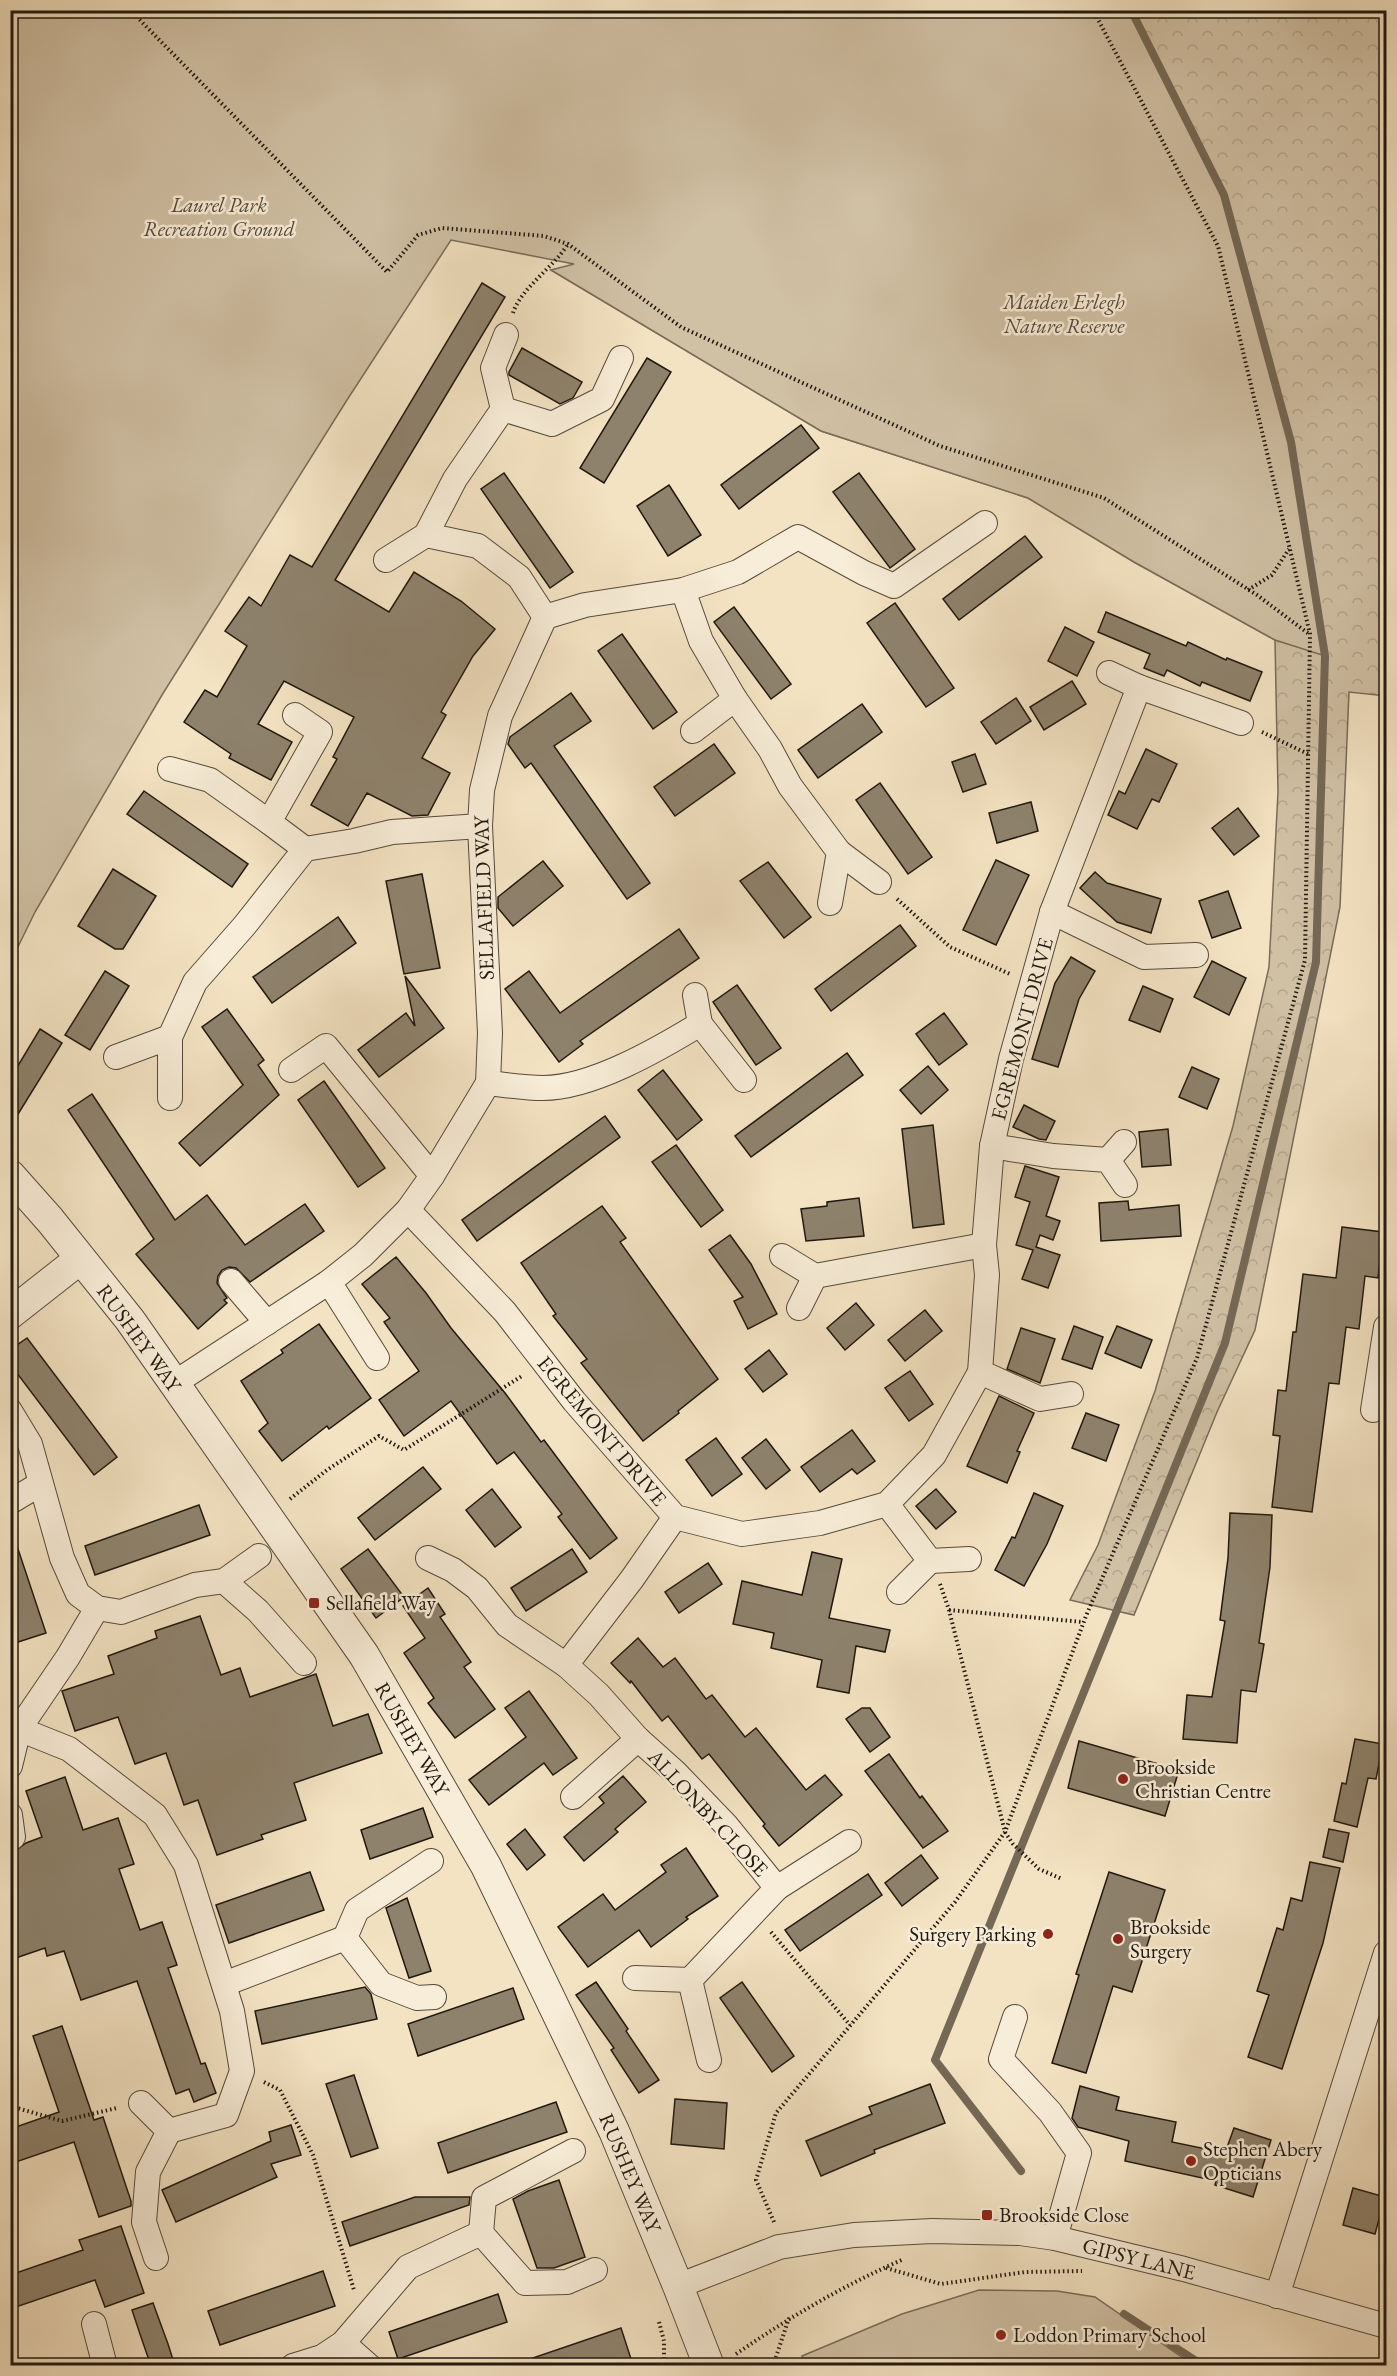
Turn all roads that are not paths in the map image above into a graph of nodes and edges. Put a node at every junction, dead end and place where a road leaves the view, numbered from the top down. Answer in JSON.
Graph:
{"nodes":[{"id":1,"x":506,"y":335,"type":"road end"},
{"id":2,"x":621,"y":358,"type":"dead end"},
{"id":3,"x":503,"y":409,"type":"junction"},
{"id":4,"x":985,"y":523,"type":"dead end"},
{"id":5,"x":426,"y":535,"type":"junction"},
{"id":6,"x":386,"y":560,"type":"dead end"},
{"id":7,"x":683,"y":590,"type":"junction"},
{"id":8,"x":545,"y":616,"type":"junction"},
{"id":9,"x":1109,"y":673,"type":"dead end"},
{"id":10,"x":1139,"y":687,"type":"junction"},
{"id":11,"x":735,"y":699,"type":"junction"},
{"id":12,"x":295,"y":715,"type":"dead end"},
{"id":13,"x":1241,"y":723,"type":"road end"},
{"id":14,"x":693,"y":731,"type":"dead end"},
{"id":15,"x":170,"y":769,"type":"dead end"},
{"id":16,"x":269,"y":822,"type":"junction"},
{"id":17,"x":480,"y":826,"type":"junction"},
{"id":18,"x":305,"y":849,"type":"junction"},
{"id":19,"x":839,"y":852,"type":"junction"},
{"id":20,"x":879,"y":882,"type":"road end"},
{"id":21,"x":830,"y":903,"type":"dead end"},
{"id":22,"x":1052,"y":912,"type":"junction"},
{"id":23,"x":1196,"y":955,"type":"dead end"},
{"id":24,"x":695,"y":996,"type":"dead end"},
{"id":25,"x":700,"y":1024,"type":"junction"},
{"id":26,"x":170,"y":1037,"type":"junction"},
{"id":27,"x":116,"y":1057,"type":"dead end"},
{"id":28,"x":291,"y":1070,"type":"dead end"},
{"id":29,"x":744,"y":1080,"type":"dead end"},
{"id":30,"x":488,"y":1083,"type":"junction"},
{"id":31,"x":170,"y":1098,"type":"dead end"},
{"id":32,"x":992,"y":1146,"type":"junction"},
{"id":33,"x":10,"y":1175,"type":"edge"},
{"id":34,"x":432,"y":1176,"type":"junction"},
{"id":35,"x":1125,"y":1185,"type":"dead end"},
{"id":36,"x":408,"y":1210,"type":"junction"},
{"id":37,"x":984,"y":1245,"type":"junction"},
{"id":38,"x":782,"y":1256,"type":"dead end"},
{"id":39,"x":80,"y":1259,"type":"junction"},
{"id":40,"x":815,"y":1276,"type":"junction"},
{"id":41,"x":231,"y":1281,"type":"dead end"},
{"id":42,"x":329,"y":1282,"type":"junction"},
{"id":43,"x":799,"y":1308,"type":"dead end"},
{"id":44,"x":10,"y":1314,"type":"edge"},
{"id":45,"x":267,"y":1323,"type":"junction"},
{"id":46,"x":1386,"y":1327,"type":"edge"},
{"id":47,"x":376,"y":1358,"type":"dead end"},
{"id":48,"x":980,"y":1372,"type":"junction"},
{"id":49,"x":173,"y":1384,"type":"junction"},
{"id":50,"x":1071,"y":1394,"type":"dead end"},
{"id":51,"x":1373,"y":1410,"type":"dead end"},
{"id":52,"x":10,"y":1411,"type":"edge"},
{"id":53,"x":40,"y":1484,"type":"junction"},
{"id":54,"x":10,"y":1502,"type":"edge"},
{"id":55,"x":886,"y":1504,"type":"junction"},
{"id":56,"x":675,"y":1517,"type":"junction"},
{"id":57,"x":259,"y":1556,"type":"dead end"},
{"id":58,"x":429,"y":1558,"type":"dead end"},
{"id":59,"x":969,"y":1559,"type":"dead end"},
{"id":60,"x":930,"y":1562,"type":"junction"},
{"id":61,"x":224,"y":1581,"type":"junction"},
{"id":62,"x":899,"y":1592,"type":"dead end"},
{"id":63,"x":97,"y":1608,"type":"junction"},
{"id":64,"x":304,"y":1663,"type":"dead end"},
{"id":65,"x":566,"y":1665,"type":"junction"},
{"id":66,"x":15,"y":1729,"type":"edge"},
{"id":67,"x":638,"y":1739,"type":"junction"},
{"id":68,"x":10,"y":1766,"type":"edge"},
{"id":69,"x":573,"y":1797,"type":"dead end"},
{"id":70,"x":849,"y":1842,"type":"dead end"},
{"id":71,"x":431,"y":1861,"type":"dead end"},
{"id":72,"x":777,"y":1888,"type":"junction"},
{"id":73,"x":345,"y":1938,"type":"junction"},
{"id":74,"x":1386,"y":1953,"type":"edge"},
{"id":75,"x":635,"y":1978,"type":"dead end"},
{"id":76,"x":690,"y":1980,"type":"junction"},
{"id":77,"x":224,"y":1984,"type":"junction"},
{"id":78,"x":434,"y":1996,"type":"dead end"},
{"id":79,"x":1015,"y":2017,"type":"dead end"},
{"id":80,"x":709,"y":2060,"type":"dead end"},
{"id":81,"x":141,"y":2103,"type":"road end"},
{"id":82,"x":169,"y":2131,"type":"junction"},
{"id":83,"x":573,"y":2151,"type":"dead end"},
{"id":84,"x":481,"y":2234,"type":"junction"},
{"id":85,"x":1055,"y":2238,"type":"junction"},
{"id":86,"x":156,"y":2258,"type":"dead end"},
{"id":87,"x":595,"y":2270,"type":"dead end"},
{"id":88,"x":678,"y":2286,"type":"junction"},
{"id":89,"x":1277,"y":2296,"type":"junction"},
{"id":90,"x":94,"y":2324,"type":"dead end"},
{"id":91,"x":1386,"y":2326,"type":"edge"},
{"id":92,"x":343,"y":2343,"type":"junction"},
{"id":93,"x":105,"y":2366,"type":"edge"},
{"id":94,"x":294,"y":2366,"type":"edge"},
{"id":95,"x":369,"y":2366,"type":"edge"},
{"id":96,"x":709,"y":2366,"type":"edge"}],
"edges":[{"from":1,"to":3,"type":"street"},
{"from":2,"to":3,"type":"street"},
{"from":3,"to":5,"type":"street"},
{"from":4,"to":7,"type":"street"},
{"from":5,"to":6,"type":"street"},
{"from":5,"to":8,"type":"street"},
{"from":7,"to":8,"type":"street"},
{"from":7,"to":11,"type":"street"},
{"from":8,"to":17,"type":"street","name":"SELLAFIELD WAY"},
{"from":9,"to":10,"type":"street"},
{"from":10,"to":13,"type":"street"},
{"from":10,"to":22,"type":"street","name":"EGREMONT DRIVE"},
{"from":11,"to":14,"type":"street"},
{"from":11,"to":19,"type":"street"},
{"from":12,"to":16,"type":"street"},
{"from":15,"to":16,"type":"street"},
{"from":16,"to":18,"type":"street"},
{"from":17,"to":18,"type":"street"},
{"from":17,"to":30,"type":"street","name":"SELLAFIELD WAY"},
{"from":18,"to":26,"type":"street"},
{"from":19,"to":20,"type":"street"},
{"from":19,"to":21,"type":"street"},
{"from":22,"to":23,"type":"street","name":"EGREMONT DRIVE"},
{"from":22,"to":32,"type":"street","name":"EGREMONT DRIVE"},
{"from":24,"to":25,"type":"street"},
{"from":25,"to":29,"type":"street"},
{"from":25,"to":30,"type":"street"},
{"from":26,"to":27,"type":"street"},
{"from":26,"to":31,"type":"street"},
{"from":28,"to":34,"type":"street"},
{"from":30,"to":34,"type":"street","name":"SELLAFIELD WAY"},
{"from":32,"to":35,"type":"street","name":"EGREMONT DRIVE"},
{"from":32,"to":37,"type":"street","name":"EGREMONT DRIVE"},
{"from":33,"to":39,"type":"street","name":"RUSHEY WAY"},
{"from":34,"to":36,"type":"street","name":"SELLAFIELD WAY"},
{"from":36,"to":42,"type":"street","name":"SELLAFIELD WAY"},
{"from":36,"to":56,"type":"street","name":"EGREMONT DRIVE"},
{"from":37,"to":40,"type":"street"},
{"from":37,"to":48,"type":"street","name":"EGREMONT DRIVE"},
{"from":38,"to":40,"type":"street"},
{"from":39,"to":44,"type":"street"},
{"from":39,"to":49,"type":"street","name":"RUSHEY WAY"},
{"from":40,"to":43,"type":"street"},
{"from":41,"to":45,"type":"street"},
{"from":42,"to":45,"type":"street","name":"SELLAFIELD WAY"},
{"from":42,"to":47,"type":"street"},
{"from":45,"to":49,"type":"street","name":"SELLAFIELD WAY"},
{"from":46,"to":51,"type":"street"},
{"from":48,"to":50,"type":"street"},
{"from":48,"to":55,"type":"street","name":"EGREMONT DRIVE"},
{"from":49,"to":88,"type":"street","name":"RUSHEY WAY"},
{"from":52,"to":53,"type":"street"},
{"from":53,"to":54,"type":"street"},
{"from":53,"to":63,"type":"street"},
{"from":55,"to":56,"type":"street","name":"EGREMONT DRIVE"},
{"from":55,"to":60,"type":"street"},
{"from":56,"to":65,"type":"street"},
{"from":57,"to":61,"type":"street"},
{"from":58,"to":65,"type":"street","name":"ALLONBY CLOSE"},
{"from":59,"to":60,"type":"street"},
{"from":60,"to":62,"type":"street"},
{"from":61,"to":63,"type":"street"},
{"from":61,"to":64,"type":"street"},
{"from":63,"to":66,"type":"street"},
{"from":65,"to":67,"type":"street","name":"ALLONBY CLOSE"},
{"from":66,"to":68,"type":"street"},
{"from":66,"to":77,"type":"street"},
{"from":67,"to":69,"type":"street","name":"ALLONBY CLOSE"},
{"from":67,"to":72,"type":"street","name":"ALLONBY CLOSE"},
{"from":70,"to":72,"type":"street","name":"ALLONBY CLOSE"},
{"from":71,"to":73,"type":"street"},
{"from":72,"to":76,"type":"street","name":"ALLONBY CLOSE"},
{"from":73,"to":77,"type":"street"},
{"from":73,"to":78,"type":"street"},
{"from":74,"to":89,"type":"street"},
{"from":75,"to":76,"type":"street"},
{"from":76,"to":80,"type":"street"},
{"from":77,"to":82,"type":"street"},
{"from":79,"to":85,"type":"street"},
{"from":81,"to":82,"type":"street"},
{"from":82,"to":86,"type":"street"},
{"from":83,"to":84,"type":"street"},
{"from":84,"to":87,"type":"street"},
{"from":84,"to":92,"type":"street"},
{"from":85,"to":88,"type":"street","name":"GIPSY LANE"},
{"from":85,"to":89,"type":"street","name":"GIPSY LANE"},
{"from":88,"to":96,"type":"street","name":"RUSHEY WAY"},
{"from":89,"to":91,"type":"street","name":"GIPSY LANE"},
{"from":90,"to":93,"type":"street"},
{"from":92,"to":94,"type":"street"},
{"from":92,"to":95,"type":"street"}]}
